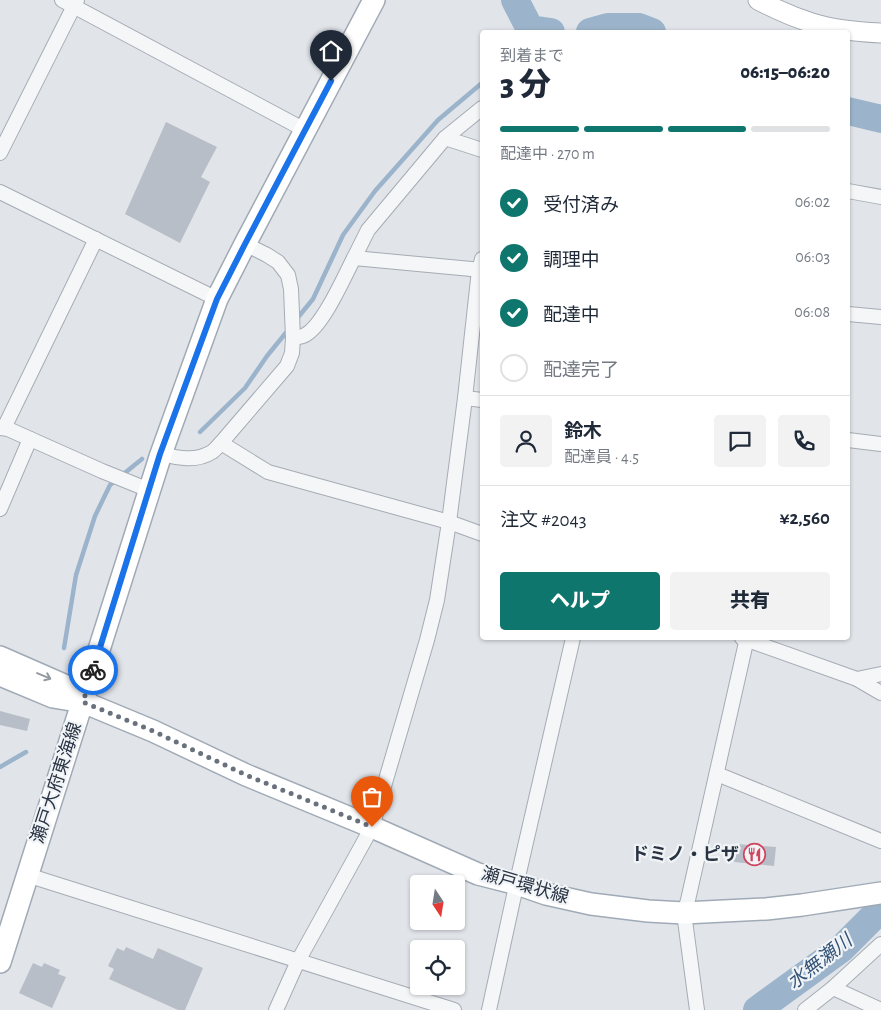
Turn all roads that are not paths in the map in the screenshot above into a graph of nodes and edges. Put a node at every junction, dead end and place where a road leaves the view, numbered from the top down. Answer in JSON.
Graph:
{"nodes":[{"id":1,"x":374,"y":0,"type":"edge"},
{"id":2,"x":758,"y":0,"type":"edge"},
{"id":3,"x":71,"y":2,"type":"edge"},
{"id":4,"x":843,"y":30,"type":"edge"},
{"id":5,"x":850,"y":31,"type":"edge"},
{"id":6,"x":881,"y":33,"type":"edge"},
{"id":7,"x":480,"y":110,"type":"edge"},
{"id":8,"x":305,"y":130,"type":"junction"},
{"id":9,"x":446,"y":138,"type":"junction"},
{"id":10,"x":480,"y":149,"type":"edge"},
{"id":11,"x":0,"y":153,"type":"edge"},
{"id":12,"x":850,"y":191,"type":"edge"},
{"id":13,"x":0,"y":192,"type":"edge"},
{"id":14,"x":881,"y":197,"type":"edge"},
{"id":15,"x":96,"y":239,"type":"junction"},
{"id":16,"x":245,"y":244,"type":"junction"},
{"id":17,"x":354,"y":258,"type":"junction"},
{"id":18,"x":480,"y":266,"type":"edge"},
{"id":19,"x":480,"y":274,"type":"edge"},
{"id":20,"x":217,"y":299,"type":"junction"},
{"id":21,"x":850,"y":314,"type":"edge"},
{"id":22,"x":881,"y":317,"type":"edge"},
{"id":23,"x":293,"y":338,"type":"junction"},
{"id":24,"x":465,"y":398,"type":"junction"},
{"id":25,"x":480,"y":400,"type":"edge"},
{"id":26,"x":2,"y":428,"type":"edge"},
{"id":27,"x":30,"y":439,"type":"junction"},
{"id":28,"x":850,"y":440,"type":"edge"},
{"id":29,"x":221,"y":443,"type":"junction"},
{"id":30,"x":881,"y":444,"type":"edge"},
{"id":31,"x":160,"y":454,"type":"junction"},
{"id":32,"x":143,"y":488,"type":"junction"},
{"id":33,"x":0,"y":508,"type":"edge"},
{"id":34,"x":449,"y":522,"type":"junction"},
{"id":35,"x":480,"y":533,"type":"edge"},
{"id":36,"x":573,"y":640,"type":"edge"},
{"id":37,"x":745,"y":640,"type":"edge"},
{"id":38,"x":750,"y":640,"type":"edge"},
{"id":39,"x":0,"y":657,"type":"edge"},
{"id":40,"x":881,"y":674,"type":"edge"},
{"id":41,"x":0,"y":675,"type":"edge"},
{"id":42,"x":857,"y":679,"type":"junction"},
{"id":43,"x":881,"y":693,"type":"edge"},
{"id":44,"x":83,"y":702,"type":"junction"},
{"id":45,"x":716,"y":774,"type":"junction"},
{"id":46,"x":372,"y":827,"type":"junction"},
{"id":47,"x":881,"y":842,"type":"edge"},
{"id":48,"x":27,"y":876,"type":"junction"},
{"id":49,"x":516,"y":884,"type":"junction"},
{"id":50,"x":871,"y":894,"type":"edge"},
{"id":51,"x":684,"y":912,"type":"junction"},
{"id":52,"x":881,"y":944,"type":"edge"},
{"id":53,"x":298,"y":961,"type":"junction"},
{"id":54,"x":0,"y":962,"type":"edge"},
{"id":55,"x":832,"y":988,"type":"junction"},
{"id":56,"x":276,"y":1010,"type":"edge"},
{"id":57,"x":454,"y":1010,"type":"edge"},
{"id":58,"x":489,"y":1010,"type":"edge"},
{"id":59,"x":696,"y":1010,"type":"edge"},
{"id":60,"x":805,"y":1010,"type":"edge"},
{"id":61,"x":881,"y":1010,"type":"edge"}],
"edges":[{"from":1,"to":8,"type":"main road","name":"瀬戸大府東海線"},
{"from":2,"to":4,"type":"street"},
{"from":3,"to":8,"type":"street"},
{"from":3,"to":11,"type":"street"},
{"from":5,"to":6,"type":"street"},
{"from":7,"to":9,"type":"street"},
{"from":8,"to":16,"type":"main road","name":"瀬戸大府東海線"},
{"from":9,"to":10,"type":"street"},
{"from":9,"to":17,"type":"street"},
{"from":12,"to":14,"type":"street"},
{"from":13,"to":15,"type":"street"},
{"from":15,"to":20,"type":"street"},
{"from":15,"to":26,"type":"street"},
{"from":16,"to":20,"type":"main road","name":"瀬戸大府東海線"},
{"from":16,"to":23,"type":"street"},
{"from":17,"to":18,"type":"street"},
{"from":17,"to":23,"type":"street"},
{"from":19,"to":24,"type":"street"},
{"from":20,"to":31,"type":"main road","name":"瀬戸大府東海線"},
{"from":21,"to":22,"type":"street"},
{"from":23,"to":29,"type":"street"},
{"from":24,"to":25,"type":"street"},
{"from":24,"to":34,"type":"street"},
{"from":26,"to":27,"type":"street"},
{"from":27,"to":32,"type":"street"},
{"from":27,"to":33,"type":"street"},
{"from":28,"to":30,"type":"street"},
{"from":29,"to":31,"type":"street"},
{"from":29,"to":34,"type":"street"},
{"from":31,"to":32,"type":"main road","name":"瀬戸大府東海線"},
{"from":32,"to":44,"type":"main road","name":"瀬戸大府東海線"},
{"from":34,"to":35,"type":"street"},
{"from":34,"to":46,"type":"street"},
{"from":36,"to":49,"type":"street"},
{"from":37,"to":45,"type":"street"},
{"from":38,"to":42,"type":"street"},
{"from":39,"to":44,"type":"main road","name":"瀬戸環状線","one_way":true},
{"from":40,"to":42,"type":"street"},
{"from":41,"to":44,"type":"main road","name":"瀬戸環状線"},
{"from":42,"to":43,"type":"street"},
{"from":44,"to":46,"type":"main road","name":"瀬戸環状線"},
{"from":44,"to":48,"type":"main road","name":"瀬戸大府東海線"},
{"from":45,"to":47,"type":"street"},
{"from":45,"to":51,"type":"street"},
{"from":46,"to":49,"type":"main road","name":"瀬戸環状線"},
{"from":46,"to":53,"type":"street"},
{"from":48,"to":53,"type":"street"},
{"from":48,"to":54,"type":"main road","name":"瀬戸大府東海線"},
{"from":49,"to":51,"type":"main road","name":"瀬戸環状線"},
{"from":49,"to":58,"type":"street"},
{"from":50,"to":51,"type":"main road","name":"瀬戸環状線"},
{"from":51,"to":59,"type":"street"},
{"from":52,"to":55,"type":"street"},
{"from":53,"to":56,"type":"street"},
{"from":53,"to":57,"type":"street"},
{"from":55,"to":60,"type":"street"},
{"from":55,"to":61,"type":"street"}]}
